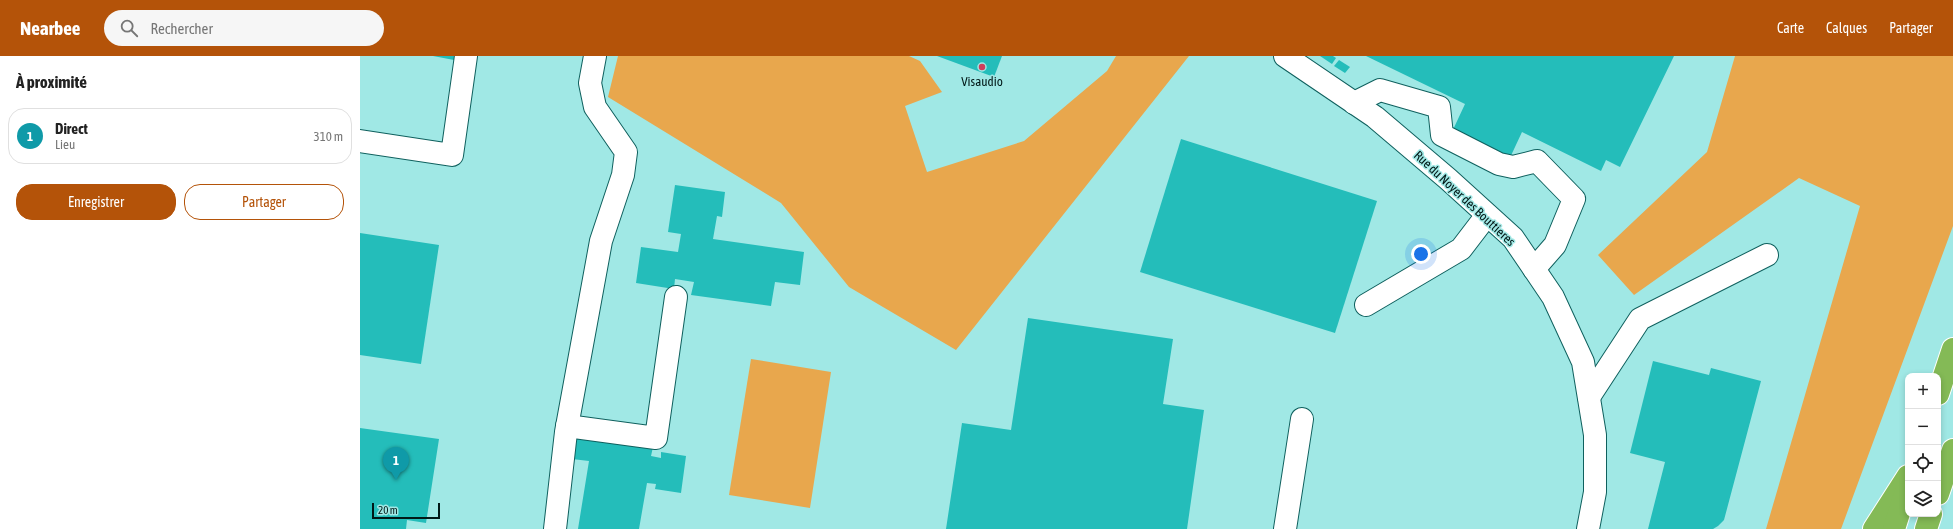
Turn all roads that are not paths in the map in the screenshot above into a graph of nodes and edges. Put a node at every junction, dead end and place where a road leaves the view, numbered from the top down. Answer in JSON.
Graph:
{"nodes":[{"id":1,"x":466,"y":56,"type":"edge"},
{"id":2,"x":595,"y":56,"type":"edge"},
{"id":3,"x":1285,"y":56,"type":"edge"},
{"id":4,"x":1354,"y":103,"type":"junction"},
{"id":5,"x":360,"y":141,"type":"edge"},
{"id":6,"x":1487,"y":215,"type":"junction"},
{"id":7,"x":1767,"y":255,"type":"dead end"},
{"id":8,"x":1534,"y":269,"type":"junction"},
{"id":9,"x":676,"y":297,"type":"dead end"},
{"id":10,"x":1366,"y":306,"type":"dead end"},
{"id":11,"x":1953,"y":350,"type":"edge"},
{"id":12,"x":1941,"y":385,"type":"edge"},
{"id":13,"x":1589,"y":397,"type":"junction"},
{"id":14,"x":1302,"y":418,"type":"dead end"},
{"id":15,"x":567,"y":426,"type":"junction"},
{"id":16,"x":1953,"y":450,"type":"edge"},
{"id":17,"x":1905,"y":481,"type":"edge"},
{"id":18,"x":1941,"y":485,"type":"edge"},
{"id":19,"x":1905,"y":493,"type":"edge"},
{"id":20,"x":1930,"y":517,"type":"edge"},
{"id":21,"x":555,"y":529,"type":"edge"},
{"id":22,"x":1285,"y":529,"type":"edge"},
{"id":23,"x":1588,"y":529,"type":"edge"},
{"id":24,"x":1874,"y":529,"type":"edge"},
{"id":25,"x":1894,"y":529,"type":"edge"},
{"id":26,"x":1926,"y":529,"type":"edge"}],
"edges":[{"from":1,"to":5,"type":"street"},
{"from":2,"to":15,"type":"street"},
{"from":3,"to":4,"type":"street","name":"Rue du Noyer des Bouttieres"},
{"from":4,"to":6,"type":"street","name":"Rue du Noyer des Bouttieres"},
{"from":4,"to":8,"type":"street"},
{"from":6,"to":8,"type":"street","name":"Rue du Noyer des Bouttieres"},
{"from":6,"to":10,"type":"street"},
{"from":7,"to":13,"type":"street"},
{"from":8,"to":13,"type":"street","name":"Rue du Noyer des Bouttieres"},
{"from":9,"to":15,"type":"street"},
{"from":11,"to":12,"type":"highway"},
{"from":13,"to":23,"type":"street","name":"Rue du Noyer des Bouttieres"},
{"from":14,"to":22,"type":"street"},
{"from":15,"to":21,"type":"street"},
{"from":16,"to":18,"type":"highway"},
{"from":17,"to":24,"type":"highway"},
{"from":19,"to":25,"type":"highway"},
{"from":20,"to":26,"type":"highway"}]}
